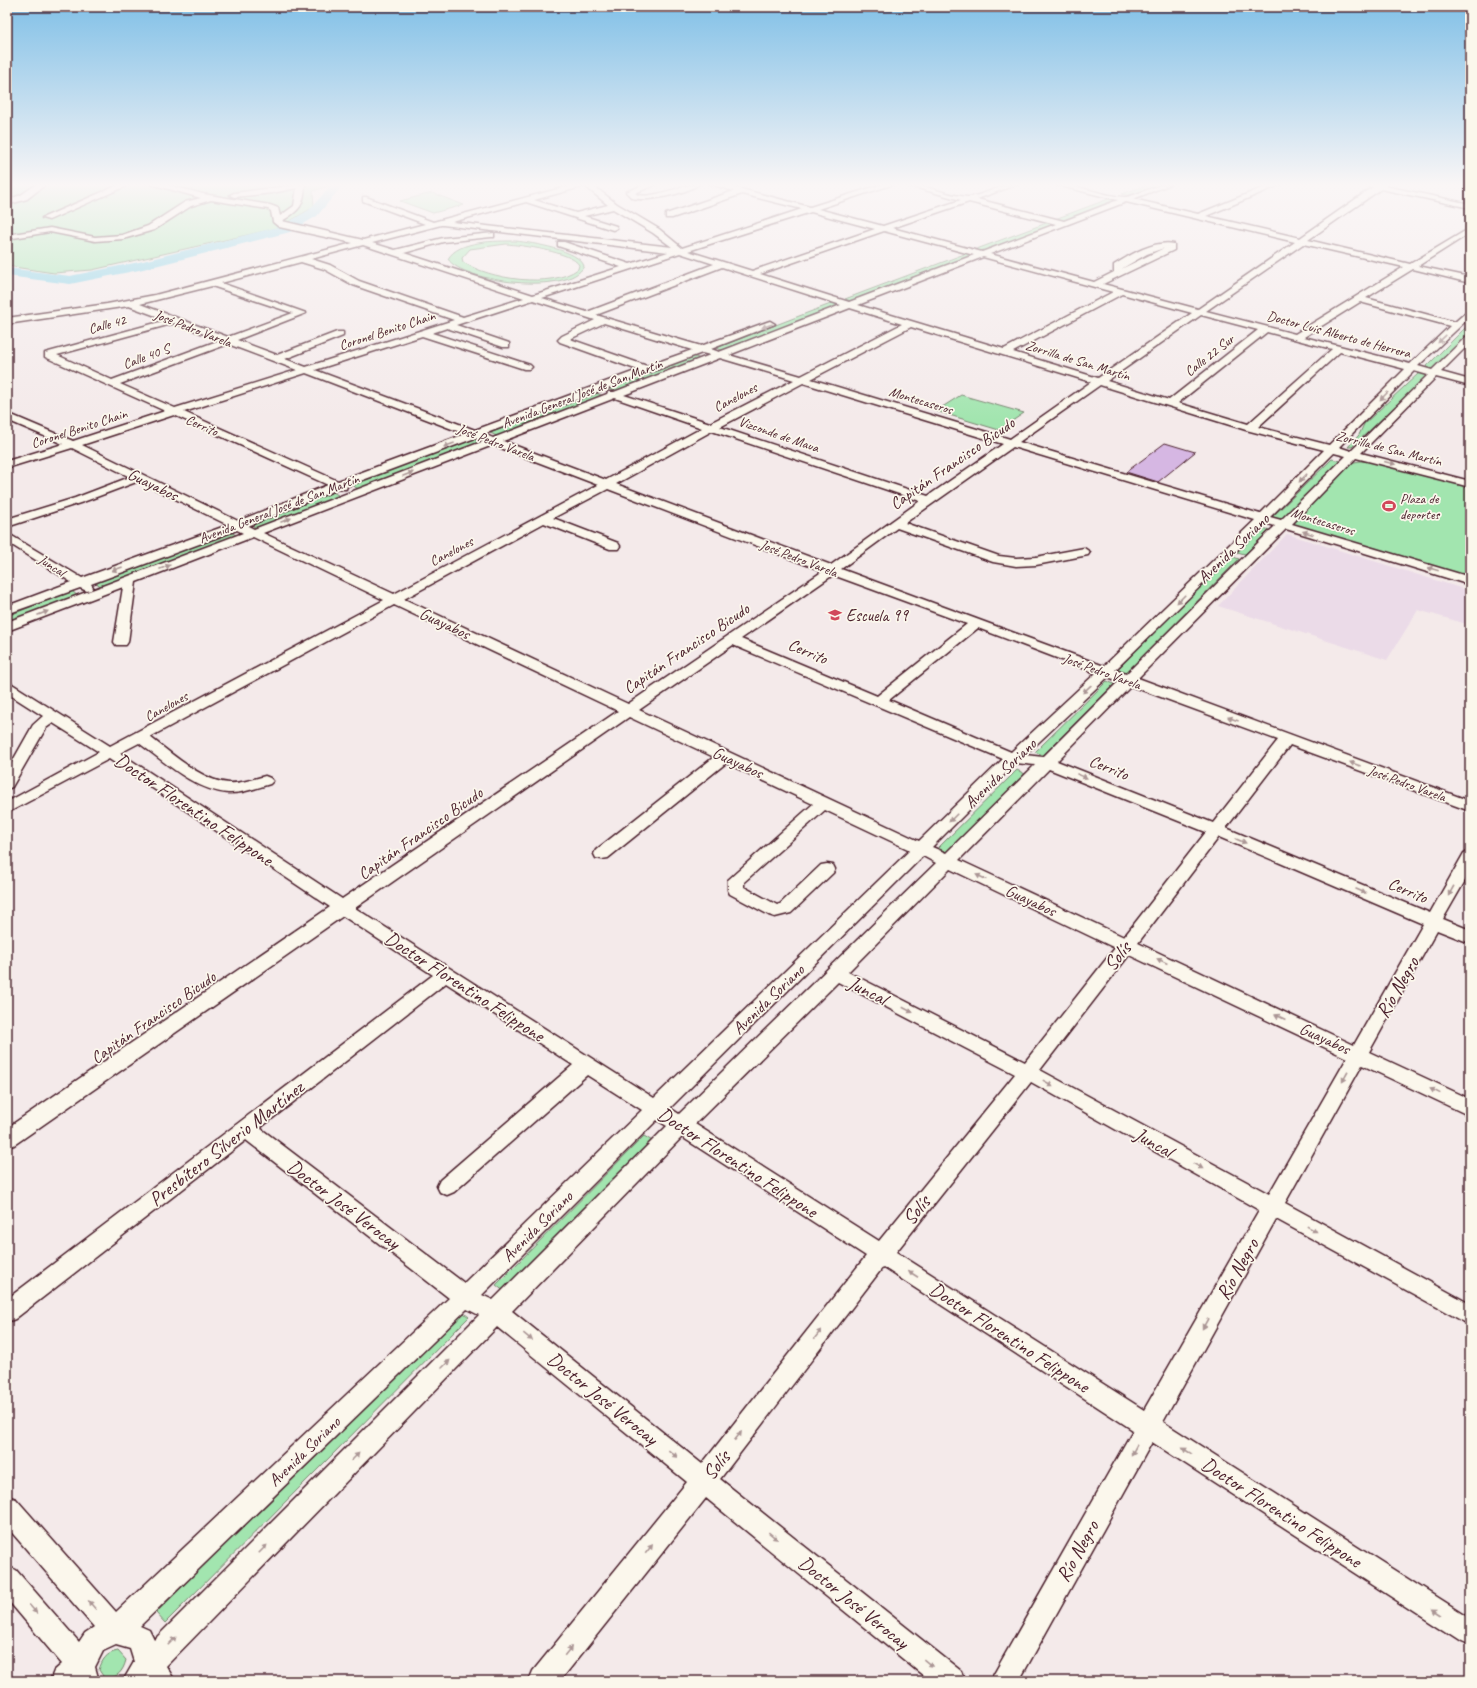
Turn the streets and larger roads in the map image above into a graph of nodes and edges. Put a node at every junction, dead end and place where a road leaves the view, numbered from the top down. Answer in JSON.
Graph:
{"nodes":[{"id":1,"x":294,"y":263,"type":"edge"},
{"id":2,"x":313,"y":263,"type":"edge"},
{"id":3,"x":424,"y":263,"type":"edge"},
{"id":4,"x":602,"y":263,"type":"edge"},
{"id":5,"x":618,"y":263,"type":"edge"},
{"id":6,"x":643,"y":263,"type":"edge"},
{"id":7,"x":718,"y":263,"type":"edge"},
{"id":8,"x":783,"y":263,"type":"edge"},
{"id":9,"x":934,"y":263,"type":"edge"},
{"id":10,"x":959,"y":263,"type":"edge"},
{"id":11,"x":1015,"y":263,"type":"edge"},
{"id":12,"x":1125,"y":263,"type":"edge"},
{"id":13,"x":1140,"y":263,"type":"edge"},
{"id":14,"x":1270,"y":263,"type":"edge"},
{"id":15,"x":1397,"y":263,"type":"edge"},
{"id":16,"x":1416,"y":263,"type":"edge"},
{"id":17,"x":722,"y":264,"type":"junction"},
{"id":18,"x":1411,"y":266,"type":"junction"},
{"id":19,"x":630,"y":267,"type":"junction"},
{"id":20,"x":710,"y":269,"type":"junction"},
{"id":21,"x":1118,"y":272,"type":"junction"},
{"id":22,"x":608,"y":274,"type":"junction"},
{"id":23,"x":751,"y":274,"type":"junction"},
{"id":24,"x":1470,"y":280,"type":"edge"},
{"id":25,"x":215,"y":284,"type":"junction"},
{"id":26,"x":1096,"y":284,"type":"junction"},
{"id":27,"x":1121,"y":291,"type":"junction"},
{"id":28,"x":534,"y":298,"type":"junction"},
{"id":29,"x":1358,"y":299,"type":"junction"},
{"id":30,"x":835,"y":300,"type":"junction"},
{"id":31,"x":130,"y":304,"type":"junction"},
{"id":32,"x":822,"y":305,"type":"junction"},
{"id":33,"x":849,"y":305,"type":"junction"},
{"id":34,"x":1200,"y":312,"type":"junction"},
{"id":35,"x":1470,"y":312,"type":"edge"},
{"id":36,"x":587,"y":315,"type":"junction"},
{"id":37,"x":174,"y":320,"type":"junction"},
{"id":38,"x":463,"y":320,"type":"junction"},
{"id":39,"x":603,"y":320,"type":"junction"},
{"id":40,"x":7,"y":321,"type":"edge"},
{"id":41,"x":910,"y":324,"type":"junction"},
{"id":42,"x":1458,"y":324,"type":"junction"},
{"id":43,"x":447,"y":325,"type":"junction"},
{"id":44,"x":1470,"y":325,"type":"edge"},
{"id":45,"x":1265,"y":329,"type":"junction"},
{"id":46,"x":423,"y":333,"type":"junction"},
{"id":47,"x":340,"y":334,"type":"dead end"},
{"id":48,"x":1297,"y":337,"type":"junction"},
{"id":49,"x":1470,"y":338,"type":"edge"},
{"id":50,"x":228,"y":341,"type":"junction"},
{"id":51,"x":506,"y":345,"type":"dead end"},
{"id":52,"x":1339,"y":348,"type":"junction"},
{"id":53,"x":703,"y":349,"type":"junction"},
{"id":54,"x":1004,"y":353,"type":"junction"},
{"id":55,"x":48,"y":355,"type":"joint"},
{"id":56,"x":722,"y":355,"type":"junction"},
{"id":57,"x":276,"y":359,"type":"junction"},
{"id":58,"x":527,"y":367,"type":"dead end"},
{"id":59,"x":1412,"y":368,"type":"junction"},
{"id":60,"x":306,"y":370,"type":"junction"},
{"id":61,"x":648,"y":370,"type":"junction"},
{"id":62,"x":1434,"y":374,"type":"junction"},
{"id":63,"x":801,"y":379,"type":"junction"},
{"id":64,"x":1098,"y":382,"type":"junction"},
{"id":65,"x":113,"y":383,"type":"junction"},
{"id":66,"x":1470,"y":383,"type":"edge"},
{"id":67,"x":598,"y":389,"type":"junction"},
{"id":68,"x":615,"y":395,"type":"junction"},
{"id":69,"x":1170,"y":404,"type":"junction"},
{"id":70,"x":174,"y":412,"type":"junction"},
{"id":71,"x":7,"y":416,"type":"edge"},
{"id":72,"x":711,"y":427,"type":"junction"},
{"id":73,"x":1250,"y":428,"type":"junction"},
{"id":74,"x":476,"y":434,"type":"junction"},
{"id":75,"x":494,"y":441,"type":"junction"},
{"id":76,"x":1012,"y":443,"type":"junction"},
{"id":77,"x":72,"y":444,"type":"junction"},
{"id":78,"x":1330,"y":450,"type":"junction"},
{"id":79,"x":1352,"y":454,"type":"junction"},
{"id":80,"x":7,"y":465,"type":"edge"},
{"id":81,"x":140,"y":477,"type":"junction"},
{"id":82,"x":608,"y":484,"type":"junction"},
{"id":83,"x":1470,"y":484,"type":"edge"},
{"id":84,"x":338,"y":485,"type":"junction"},
{"id":85,"x":356,"y":493,"type":"junction"},
{"id":86,"x":929,"y":500,"type":"junction"},
{"id":87,"x":544,"y":519,"type":"junction"},
{"id":88,"x":1263,"y":519,"type":"junction"},
{"id":89,"x":7,"y":523,"type":"edge"},
{"id":90,"x":896,"y":524,"type":"junction"},
{"id":91,"x":1282,"y":525,"type":"junction"},
{"id":92,"x":237,"y":526,"type":"junction"},
{"id":93,"x":253,"y":533,"type":"junction"},
{"id":94,"x":7,"y":537,"type":"edge"},
{"id":95,"x":614,"y":546,"type":"dead end"},
{"id":96,"x":1230,"y":550,"type":"junction"},
{"id":97,"x":1084,"y":552,"type":"dead end"},
{"id":98,"x":1250,"y":556,"type":"junction"},
{"id":99,"x":832,"y":570,"type":"junction"},
{"id":100,"x":130,"y":580,"type":"junction"},
{"id":101,"x":1470,"y":581,"type":"edge"},
{"id":102,"x":80,"y":583,"type":"junction"},
{"id":103,"x":97,"y":592,"type":"junction"},
{"id":104,"x":394,"y":599,"type":"junction"},
{"id":105,"x":7,"y":610,"type":"edge"},
{"id":106,"x":975,"y":624,"type":"junction"},
{"id":107,"x":7,"y":627,"type":"edge"},
{"id":108,"x":731,"y":639,"type":"junction"},
{"id":109,"x":121,"y":642,"type":"dead end"},
{"id":110,"x":1106,"y":672,"type":"junction"},
{"id":111,"x":1126,"y":680,"type":"junction"},
{"id":112,"x":10,"y":692,"type":"edge"},
{"id":113,"x":878,"y":702,"type":"junction"},
{"id":114,"x":627,"y":710,"type":"junction"},
{"id":115,"x":53,"y":716,"type":"junction"},
{"id":116,"x":140,"y":737,"type":"junction"},
{"id":117,"x":1287,"y":739,"type":"junction"},
{"id":118,"x":110,"y":753,"type":"junction"},
{"id":119,"x":725,"y":756,"type":"junction"},
{"id":120,"x":1013,"y":758,"type":"junction"},
{"id":121,"x":1046,"y":762,"type":"junction"},
{"id":122,"x":264,"y":782,"type":"dead end"},
{"id":123,"x":7,"y":784,"type":"edge"},
{"id":124,"x":824,"y":802,"type":"junction"},
{"id":125,"x":1470,"y":806,"type":"edge"},
{"id":126,"x":7,"y":808,"type":"edge"},
{"id":127,"x":1216,"y":830,"type":"junction"},
{"id":128,"x":922,"y":849,"type":"junction"},
{"id":129,"x":602,"y":854,"type":"dead end"},
{"id":130,"x":1470,"y":857,"type":"edge"},
{"id":131,"x":947,"y":861,"type":"junction"},
{"id":132,"x":827,"y":869,"type":"dead end"},
{"id":133,"x":344,"y":908,"type":"junction"},
{"id":134,"x":1434,"y":922,"type":"junction"},
{"id":135,"x":1470,"y":937,"type":"edge"},
{"id":136,"x":1126,"y":944,"type":"junction"},
{"id":137,"x":836,"y":973,"type":"junction"},
{"id":138,"x":446,"y":974,"type":"junction"},
{"id":139,"x":1358,"y":1054,"type":"junction"},
{"id":140,"x":586,"y":1064,"type":"junction"},
{"id":141,"x":1028,"y":1072,"type":"junction"},
{"id":142,"x":1470,"y":1108,"type":"edge"},
{"id":143,"x":655,"y":1109,"type":"junction"},
{"id":144,"x":681,"y":1125,"type":"junction"},
{"id":145,"x":245,"y":1128,"type":"junction"},
{"id":146,"x":7,"y":1139,"type":"edge"},
{"id":147,"x":447,"y":1186,"type":"dead end"},
{"id":148,"x":1272,"y":1206,"type":"junction"},
{"id":149,"x":881,"y":1254,"type":"junction"},
{"id":150,"x":466,"y":1297,"type":"junction"},
{"id":151,"x":7,"y":1312,"type":"edge"},
{"id":152,"x":497,"y":1313,"type":"junction"},
{"id":153,"x":1470,"y":1315,"type":"edge"},
{"id":154,"x":1148,"y":1426,"type":"junction"},
{"id":155,"x":704,"y":1480,"type":"junction"},
{"id":156,"x":7,"y":1508,"type":"edge"},
{"id":157,"x":7,"y":1579,"type":"edge"},
{"id":158,"x":116,"y":1631,"type":"junction"},
{"id":159,"x":1470,"y":1633,"type":"edge"},
{"id":160,"x":77,"y":1676,"type":"edge"},
{"id":161,"x":149,"y":1676,"type":"edge"},
{"id":162,"x":543,"y":1681,"type":"edge"},
{"id":163,"x":951,"y":1681,"type":"edge"},
{"id":164,"x":1004,"y":1681,"type":"edge"}],
"edges":[{"from":1,"to":25,"type":"street"},
{"from":2,"to":38,"type":"street"},
{"from":3,"to":28,"type":"street","name":"Montecaseros"},
{"from":4,"to":22,"type":"street"},
{"from":5,"to":19,"type":"street"},
{"from":6,"to":19,"type":"street","name":"Coronel Benito Chain"},
{"from":7,"to":17,"type":"street","name":"Zorrilla de San Martín"},
{"from":8,"to":23,"type":"street"},
{"from":9,"to":30,"type":"street","name":"Avenida General José de San Martín"},
{"from":10,"to":33,"type":"street","name":"Avenida General José de San Martín"},
{"from":11,"to":26,"type":"street","name":"Doctor Luis Alberto de Herrera"},
{"from":12,"to":21,"type":"street"},
{"from":13,"to":21,"type":"street"},
{"from":14,"to":34,"type":"street","name":"Capitán Francisco Bicudo"},
{"from":15,"to":18,"type":"street"},
{"from":16,"to":18,"type":"street"},
{"from":17,"to":20,"type":"street"},
{"from":17,"to":23,"type":"street","name":"Zorrilla de San Martín"},
{"from":18,"to":24,"type":"street"},
{"from":18,"to":29,"type":"street"},
{"from":19,"to":22,"type":"street","name":"Coronel Benito Chain"},
{"from":20,"to":32,"type":"street"},
{"from":20,"to":36,"type":"street"},
{"from":21,"to":26,"type":"street"},
{"from":22,"to":28,"type":"street","name":"Coronel Benito Chain"},
{"from":23,"to":30,"type":"street","name":"Zorrilla de San Martín"},
{"from":25,"to":31,"type":"street"},
{"from":25,"to":50,"type":"street","name":"Calle 40 S"},
{"from":26,"to":27,"type":"street","name":"Doctor Luis Alberto de Herrera"},
{"from":27,"to":34,"type":"street","name":"Doctor Luis Alberto de Herrera"},
{"from":27,"to":54,"type":"street"},
{"from":28,"to":36,"type":"street","name":"Montecaseros"},
{"from":28,"to":38,"type":"street","name":"Coronel Benito Chain"},
{"from":29,"to":42,"type":"street"},
{"from":29,"to":48,"type":"street"},
{"from":30,"to":32,"type":"street","name":"Avenida General José de San Martín"},
{"from":30,"to":33,"type":"street","name":"Zorrilla de San Martín"},
{"from":31,"to":37,"type":"street","name":"José Pedro Varela"},
{"from":31,"to":40,"type":"street"},
{"from":32,"to":53,"type":"street","name":"Avenida General José de San Martín","one_way":true},
{"from":33,"to":41,"type":"street","name":"Zorrilla de San Martín"},
{"from":33,"to":56,"type":"street","name":"Avenida General José de San Martín"},
{"from":34,"to":45,"type":"street","name":"Doctor Luis Alberto de Herrera"},
{"from":34,"to":64,"type":"street","name":"Capitán Francisco Bicudo"},
{"from":35,"to":42,"type":"street","name":"Avenida Soriano"},
{"from":36,"to":39,"type":"street","name":"Montecaseros"},
{"from":37,"to":50,"type":"street","name":"José Pedro Varela"},
{"from":37,"to":55,"type":"street","name":"Calle 42"},
{"from":38,"to":43,"type":"street","name":"Coronel Benito Chain"},
{"from":39,"to":53,"type":"street","name":"Montecaseros"},
{"from":39,"to":61,"type":"street"},
{"from":41,"to":54,"type":"street","name":"Zorrilla de San Martín"},
{"from":41,"to":63,"type":"street","name":"Canelones"},
{"from":42,"to":44,"type":"street"},
{"from":42,"to":59,"type":"street","name":"Avenida Soriano","one_way":true},
{"from":43,"to":46,"type":"street","name":"Coronel Benito Chain"},
{"from":43,"to":51,"type":"street"},
{"from":45,"to":48,"type":"street","name":"Doctor Luis Alberto de Herrera"},
{"from":45,"to":69,"type":"street","name":"Calle 22 Sur"},
{"from":46,"to":58,"type":"street"},
{"from":46,"to":60,"type":"street","name":"Coronel Benito Chain"},
{"from":47,"to":57,"type":"street"},
{"from":48,"to":52,"type":"street","name":"Doctor Luis Alberto de Herrera"},
{"from":49,"to":62,"type":"street","name":"Avenida Soriano"},
{"from":50,"to":57,"type":"street","name":"José Pedro Varela"},
{"from":50,"to":65,"type":"street","name":"Calle 40 S"},
{"from":52,"to":59,"type":"street","name":"Doctor Luis Alberto de Herrera"},
{"from":52,"to":73,"type":"street"},
{"from":53,"to":56,"type":"street","name":"Montecaseros"},
{"from":53,"to":61,"type":"street","name":"Avenida General José de San Martín"},
{"from":54,"to":64,"type":"street","name":"Zorrilla de San Martín"},
{"from":55,"to":65,"type":"street","name":"Cerrito"},
{"from":56,"to":63,"type":"street","name":"Montecaseros"},
{"from":56,"to":68,"type":"street","name":"Avenida General José de San Martín"},
{"from":57,"to":60,"type":"street","name":"José Pedro Varela"},
{"from":59,"to":62,"type":"street","name":"Doctor Luis Alberto de Herrera"},
{"from":59,"to":78,"type":"street","name":"Avenida Soriano","one_way":true},
{"from":60,"to":70,"type":"street","name":"Coronel Benito Chain"},
{"from":60,"to":74,"type":"street","name":"José Pedro Varela"},
{"from":61,"to":67,"type":"street","name":"Avenida General José de San Martín"},
{"from":62,"to":66,"type":"street","name":"Doctor Luis Alberto de Herrera"},
{"from":62,"to":79,"type":"street","name":"Avenida Soriano"},
{"from":63,"to":72,"type":"street","name":"Canelones"},
{"from":63,"to":76,"type":"street","name":"Montecaseros"},
{"from":64,"to":69,"type":"street","name":"Zorrilla de San Martín"},
{"from":64,"to":76,"type":"street","name":"Capitán Francisco Bicudo"},
{"from":65,"to":70,"type":"street","name":"Cerrito"},
{"from":67,"to":68,"type":"street","name":"Vizconde de Maua"},
{"from":67,"to":74,"type":"street","name":"Avenida General José de San Martín"},
{"from":68,"to":72,"type":"street","name":"Vizconde de Maua"},
{"from":68,"to":75,"type":"street","name":"Avenida General José de San Martín"},
{"from":69,"to":73,"type":"street","name":"Zorrilla de San Martín"},
{"from":70,"to":77,"type":"street","name":"Coronel Benito Chain"},
{"from":70,"to":84,"type":"street","name":"Cerrito"},
{"from":71,"to":77,"type":"street","name":"Guayabos"},
{"from":72,"to":82,"type":"street","name":"Canelones"},
{"from":72,"to":86,"type":"street","name":"Vizconde de Maua"},
{"from":73,"to":78,"type":"street","name":"Zorrilla de San Martín"},
{"from":74,"to":75,"type":"street","name":"José Pedro Varela"},
{"from":74,"to":84,"type":"street","name":"Avenida General José de San Martín","one_way":true},
{"from":75,"to":82,"type":"street","name":"José Pedro Varela"},
{"from":85,"to":75,"type":"street","name":"Avenida General José de San Martín","one_way":true},
{"from":76,"to":86,"type":"street","name":"Capitán Francisco Bicudo"},
{"from":76,"to":88,"type":"street","name":"Montecaseros"},
{"from":77,"to":80,"type":"street","name":"Coronel Benito Chain"},
{"from":77,"to":81,"type":"street","name":"Guayabos"},
{"from":78,"to":79,"type":"street","name":"Zorrilla de San Martín"},
{"from":78,"to":88,"type":"street","name":"Avenida Soriano","one_way":true},
{"from":79,"to":83,"type":"street","name":"Zorrilla de San Martín","one_way":true},
{"from":79,"to":91,"type":"street","name":"Avenida Soriano"},
{"from":81,"to":89,"type":"street"},
{"from":81,"to":92,"type":"street","name":"Guayabos"},
{"from":82,"to":87,"type":"street","name":"Canelones"},
{"from":82,"to":99,"type":"street","name":"José Pedro Varela"},
{"from":84,"to":85,"type":"street","name":"Cerrito"},
{"from":84,"to":92,"type":"street","name":"Avenida General José de San Martín"},
{"from":93,"to":85,"type":"street","name":"Avenida General José de San Martín","one_way":true},
{"from":86,"to":90,"type":"street","name":"Capitán Francisco Bicudo"},
{"from":87,"to":95,"type":"street"},
{"from":87,"to":104,"type":"street","name":"Canelones"},
{"from":88,"to":91,"type":"street","name":"Montecaseros"},
{"from":88,"to":96,"type":"street","name":"Avenida Soriano"},
{"from":90,"to":97,"type":"street"},
{"from":90,"to":99,"type":"street","name":"Capitán Francisco Bicudo"},
{"from":91,"to":98,"type":"street","name":"Avenida Soriano"},
{"from":101,"to":91,"type":"street","name":"Montecaseros","one_way":true},
{"from":92,"to":93,"type":"street","name":"Guayabos"},
{"from":92,"to":102,"type":"street","name":"Avenida General José de San Martín","one_way":true},
{"from":100,"to":93,"type":"street","name":"Avenida General José de San Martín","one_way":true},
{"from":93,"to":104,"type":"street","name":"Guayabos"},
{"from":94,"to":102,"type":"street","name":"Juncal"},
{"from":96,"to":98,"type":"street"},
{"from":96,"to":110,"type":"street","name":"Avenida Soriano","one_way":true},
{"from":98,"to":111,"type":"street","name":"Avenida Soriano"},
{"from":99,"to":106,"type":"street","name":"José Pedro Varela"},
{"from":99,"to":108,"type":"street","name":"Capitán Francisco Bicudo"},
{"from":100,"to":103,"type":"street","name":"Avenida General José de San Martín"},
{"from":100,"to":109,"type":"street"},
{"from":102,"to":103,"type":"street","name":"Juncal"},
{"from":102,"to":105,"type":"street","name":"Avenida General José de San Martín"},
{"from":107,"to":103,"type":"street","name":"Avenida General José de San Martín","one_way":true},
{"from":104,"to":114,"type":"street","name":"Guayabos"},
{"from":104,"to":116,"type":"street","name":"Canelones"},
{"from":106,"to":110,"type":"street","name":"José Pedro Varela"},
{"from":106,"to":113,"type":"street"},
{"from":108,"to":113,"type":"street","name":"Cerrito"},
{"from":108,"to":114,"type":"street","name":"Capitán Francisco Bicudo"},
{"from":110,"to":111,"type":"street","name":"José Pedro Varela"},
{"from":110,"to":120,"type":"street","name":"Avenida Soriano","one_way":true},
{"from":117,"to":111,"type":"street","name":"José Pedro Varela","one_way":true},
{"from":111,"to":121,"type":"street","name":"Avenida Soriano"},
{"from":112,"to":115,"type":"street","name":"Doctor Florentino Felippone"},
{"from":113,"to":120,"type":"street","name":"Cerrito"},
{"from":114,"to":119,"type":"street","name":"Guayabos"},
{"from":114,"to":133,"type":"street","name":"Capitán Francisco Bicudo"},
{"from":115,"to":118,"type":"street","name":"Doctor Florentino Felippone"},
{"from":115,"to":123,"type":"street"},
{"from":116,"to":118,"type":"street","name":"Canelones"},
{"from":116,"to":122,"type":"street"},
{"from":125,"to":117,"type":"street","name":"José Pedro Varela","one_way":true},
{"from":117,"to":127,"type":"street","name":"Solís"},
{"from":118,"to":126,"type":"street","name":"Canelones"},
{"from":118,"to":133,"type":"street","name":"Doctor Florentino Felippone"},
{"from":119,"to":124,"type":"street","name":"Guayabos"},
{"from":119,"to":129,"type":"street"},
{"from":120,"to":121,"type":"street","name":"Cerrito"},
{"from":120,"to":128,"type":"street","name":"Avenida Soriano","one_way":true},
{"from":121,"to":127,"type":"street","name":"Cerrito","one_way":true},
{"from":121,"to":131,"type":"street","name":"Avenida Soriano"},
{"from":124,"to":128,"type":"street","name":"Guayabos"},
{"from":124,"to":132,"type":"street"},
{"from":127,"to":134,"type":"street","name":"Cerrito","one_way":true},
{"from":127,"to":136,"type":"street","name":"Solís"},
{"from":128,"to":131,"type":"street","name":"Guayabos"},
{"from":128,"to":143,"type":"street","name":"Avenida Soriano"},
{"from":130,"to":134,"type":"street","name":"Río Negro","one_way":true},
{"from":136,"to":131,"type":"street","name":"Guayabos","one_way":true},
{"from":131,"to":137,"type":"street","name":"Avenida Soriano"},
{"from":133,"to":138,"type":"street","name":"Doctor Florentino Felippone"},
{"from":133,"to":146,"type":"street","name":"Capitán Francisco Bicudo"},
{"from":134,"to":135,"type":"street","name":"Cerrito"},
{"from":134,"to":139,"type":"street","name":"Río Negro"},
{"from":139,"to":136,"type":"street","name":"Guayabos","one_way":true},
{"from":136,"to":141,"type":"street","name":"Solís"},
{"from":137,"to":141,"type":"street","name":"Juncal","one_way":true},
{"from":137,"to":144,"type":"street","name":"Avenida Soriano"},
{"from":138,"to":140,"type":"street","name":"Doctor Florentino Felippone"},
{"from":138,"to":145,"type":"street","name":"Presbítero Silverio Martínez"},
{"from":142,"to":139,"type":"street","name":"Guayabos","one_way":true},
{"from":139,"to":148,"type":"street","name":"Río Negro","one_way":true},
{"from":140,"to":143,"type":"street","name":"Doctor Florentino Felippone"},
{"from":140,"to":147,"type":"street"},
{"from":141,"to":148,"type":"street","name":"Juncal","one_way":true},
{"from":141,"to":149,"type":"street","name":"Solís"},
{"from":143,"to":144,"type":"street","name":"Doctor Florentino Felippone"},
{"from":143,"to":150,"type":"street","name":"Avenida Soriano"},
{"from":144,"to":149,"type":"street","name":"Doctor Florentino Felippone"},
{"from":144,"to":152,"type":"street","name":"Avenida Soriano"},
{"from":145,"to":150,"type":"street","name":"Doctor José Verocay"},
{"from":145,"to":151,"type":"street","name":"Presbítero Silverio Martínez"},
{"from":148,"to":153,"type":"street","name":"Juncal","one_way":true},
{"from":148,"to":154,"type":"street","name":"Río Negro","one_way":true},
{"from":154,"to":149,"type":"street","name":"Doctor Florentino Felippone","one_way":true},
{"from":155,"to":149,"type":"street","name":"Solís","one_way":true},
{"from":150,"to":152,"type":"street","name":"Doctor José Verocay"},
{"from":150,"to":158,"type":"street","name":"Avenida Soriano"},
{"from":152,"to":155,"type":"street","name":"Doctor José Verocay","one_way":true},
{"from":161,"to":152,"type":"street","name":"Avenida Soriano","one_way":true},
{"from":159,"to":154,"type":"street","name":"Doctor Florentino Felippone","one_way":true},
{"from":154,"to":164,"type":"street","name":"Río Negro","one_way":true},
{"from":162,"to":155,"type":"street","name":"Solís","one_way":true},
{"from":155,"to":163,"type":"street","name":"Doctor José Verocay","one_way":true},
{"from":158,"to":156,"type":"street","one_way":true},
{"from":157,"to":160,"type":"street","one_way":true},
{"from":158,"to":160,"type":"street","name":"Avenida Soriano"},
{"from":158,"to":161,"type":"street"}]}
